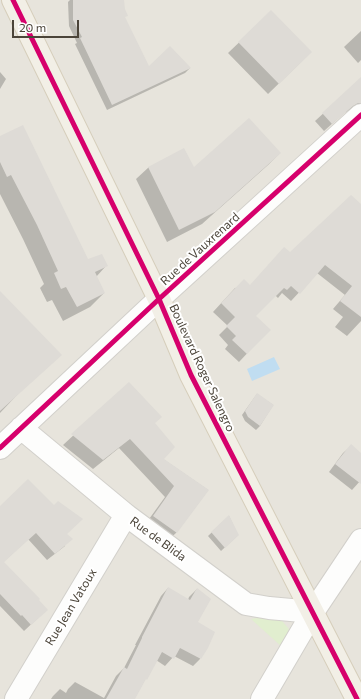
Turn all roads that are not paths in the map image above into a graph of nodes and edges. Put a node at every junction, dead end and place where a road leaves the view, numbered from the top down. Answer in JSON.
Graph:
{"nodes":[{"id":1,"x":13,"y":0,"type":"edge"},
{"id":2,"x":361,"y":115,"type":"edge"},
{"id":3,"x":159,"y":300,"type":"junction"},
{"id":4,"x":21,"y":428,"type":"junction"},
{"id":5,"x":0,"y":448,"type":"edge"},
{"id":6,"x":126,"y":515,"type":"junction"},
{"id":7,"x":361,"y":540,"type":"edge"},
{"id":8,"x":312,"y":612,"type":"junction"},
{"id":9,"x":16,"y":699,"type":"edge"},
{"id":10,"x":262,"y":699,"type":"edge"},
{"id":11,"x":357,"y":699,"type":"edge"}],
"edges":[{"from":1,"to":3,"type":"main road","name":"Boulevard Roger Salengro"},
{"from":2,"to":3,"type":"street","name":"Rue de Vauxrenard"},
{"from":3,"to":4,"type":"street","name":"Rue de Vauxrenard"},
{"from":3,"to":8,"type":"main road","name":"Boulevard Roger Salengro"},
{"from":4,"to":5,"type":"street","name":"Rue de Vauxrenard"},
{"from":4,"to":6,"type":"street","name":"Rue de Blida"},
{"from":6,"to":8,"type":"street","name":"Rue de Blida"},
{"from":6,"to":9,"type":"street","name":"Rue Jean Vatoux"},
{"from":7,"to":8,"type":"street"},
{"from":8,"to":10,"type":"street"},
{"from":8,"to":11,"type":"main road","name":"Boulevard Roger Salengro"}]}
